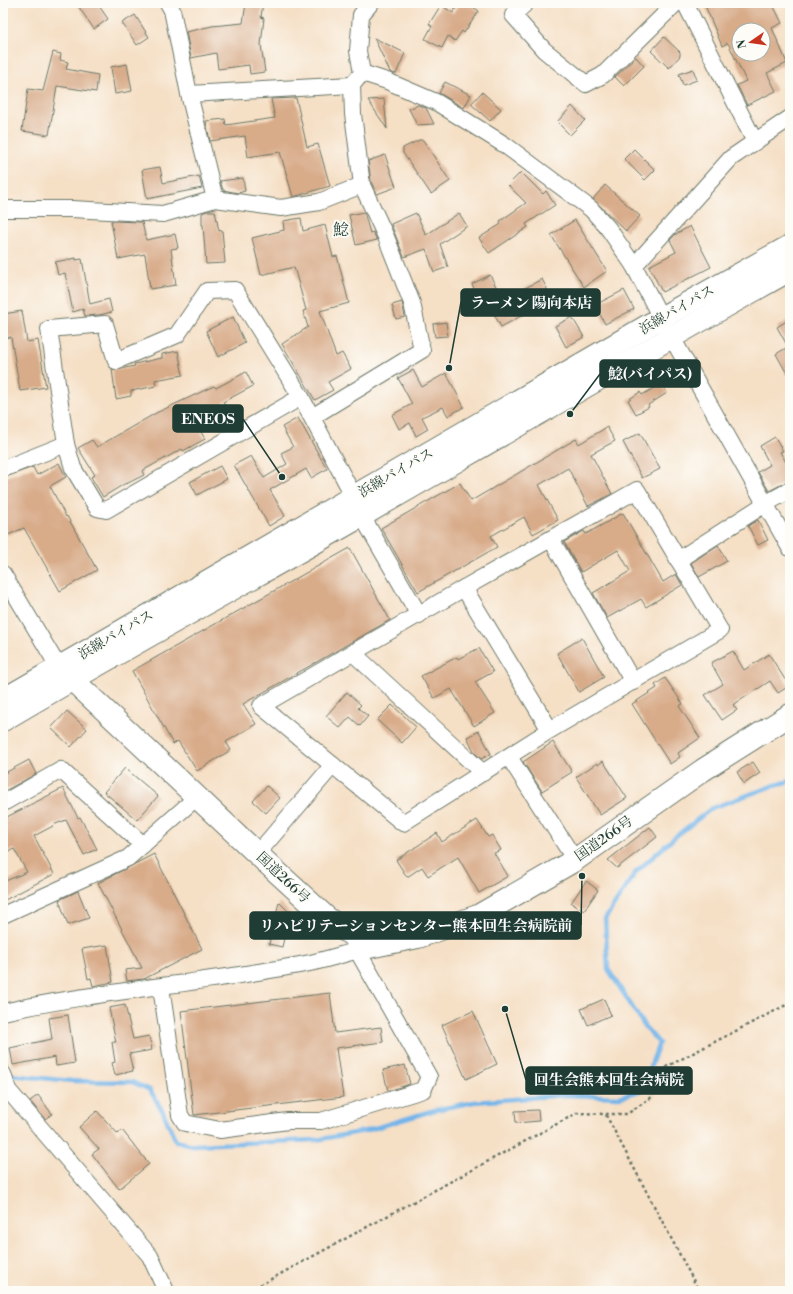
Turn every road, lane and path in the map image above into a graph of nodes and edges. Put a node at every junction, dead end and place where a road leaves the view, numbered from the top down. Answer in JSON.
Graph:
{"nodes":[{"id":1,"x":168,"y":3,"type":"edge"},
{"id":2,"x":370,"y":3,"type":"edge"},
{"id":3,"x":526,"y":3,"type":"edge"},
{"id":4,"x":676,"y":3,"type":"edge"},
{"id":5,"x":685,"y":3,"type":"edge"},
{"id":6,"x":362,"y":72,"type":"junction"},
{"id":7,"x":352,"y":85,"type":"junction"},
{"id":8,"x":189,"y":94,"type":"junction"},
{"id":9,"x":790,"y":118,"type":"edge"},
{"id":10,"x":755,"y":142,"type":"junction"},
{"id":11,"x":362,"y":185,"type":"junction"},
{"id":12,"x":215,"y":199,"type":"junction"},
{"id":13,"x":3,"y":210,"type":"edge"},
{"id":14,"x":790,"y":246,"type":"edge"},
{"id":15,"x":634,"y":266,"type":"junction"},
{"id":16,"x":790,"y":270,"type":"edge"},
{"id":17,"x":666,"y":328,"type":"junction"},
{"id":18,"x":301,"y":397,"type":"junction"},
{"id":19,"x":312,"y":417,"type":"junction"},
{"id":20,"x":66,"y":444,"type":"junction"},
{"id":21,"x":3,"y":469,"type":"edge"},
{"id":22,"x":790,"y":490,"type":"edge"},
{"id":23,"x":765,"y":504,"type":"junction"},
{"id":24,"x":358,"y":506,"type":"junction"},
{"id":25,"x":551,"y":539,"type":"junction"},
{"id":26,"x":790,"y":548,"type":"edge"},
{"id":27,"x":678,"y":560,"type":"junction"},
{"id":28,"x":3,"y":574,"type":"edge"},
{"id":29,"x":464,"y":588,"type":"junction"},
{"id":30,"x":419,"y":614,"type":"junction"},
{"id":31,"x":353,"y":653,"type":"junction"},
{"id":32,"x":65,"y":674,"type":"junction"},
{"id":33,"x":633,"y":682,"type":"junction"},
{"id":34,"x":3,"y":700,"type":"edge"},
{"id":35,"x":790,"y":715,"type":"edge"},
{"id":36,"x":3,"y":720,"type":"edge"},
{"id":37,"x":550,"y":730,"type":"junction"},
{"id":38,"x":509,"y":757,"type":"junction"},
{"id":39,"x":332,"y":765,"type":"junction"},
{"id":40,"x":483,"y":773,"type":"junction"},
{"id":41,"x":197,"y":797,"type":"junction"},
{"id":42,"x":3,"y":803,"type":"edge"},
{"id":43,"x":143,"y":845,"type":"junction"},
{"id":44,"x":257,"y":854,"type":"junction"},
{"id":45,"x":575,"y":860,"type":"junction"},
{"id":46,"x":3,"y":915,"type":"edge"},
{"id":47,"x":363,"y":949,"type":"junction"},
{"id":48,"x":161,"y":987,"type":"junction"},
{"id":49,"x":790,"y":1003,"type":"edge"},
{"id":50,"x":3,"y":1012,"type":"edge"},
{"id":51,"x":3,"y":1074,"type":"edge"},
{"id":52,"x":606,"y":1114,"type":"junction"},
{"id":53,"x":166,"y":1291,"type":"edge"},
{"id":54,"x":249,"y":1291,"type":"edge"},
{"id":55,"x":700,"y":1291,"type":"edge"}],
"edges":[{"from":1,"to":8,"type":"street"},
{"from":2,"to":6,"type":"street"},
{"from":3,"to":4,"type":"street"},
{"from":5,"to":10,"type":"street"},
{"from":6,"to":7,"type":"street"},
{"from":6,"to":15,"type":"street"},
{"from":7,"to":8,"type":"street"},
{"from":7,"to":11,"type":"street"},
{"from":8,"to":12,"type":"street"},
{"from":9,"to":10,"type":"street"},
{"from":10,"to":15,"type":"street"},
{"from":11,"to":12,"type":"street"},
{"from":11,"to":19,"type":"street"},
{"from":12,"to":13,"type":"street"},
{"from":14,"to":17,"type":"highway","name":"浜線バイパス"},
{"from":15,"to":17,"type":"street"},
{"from":16,"to":17,"type":"highway","name":"浜線バイパス"},
{"from":17,"to":23,"type":"street"},
{"from":17,"to":24,"type":"highway","name":"浜線バイパス"},
{"from":18,"to":19,"type":"street"},
{"from":18,"to":20,"type":"street"},
{"from":18,"to":20,"type":"street"},
{"from":19,"to":24,"type":"street"},
{"from":20,"to":21,"type":"street"},
{"from":22,"to":23,"type":"street"},
{"from":23,"to":26,"type":"street"},
{"from":23,"to":27,"type":"street"},
{"from":24,"to":30,"type":"street"},
{"from":24,"to":32,"type":"highway","name":"浜線バイパス"},
{"from":25,"to":27,"type":"street"},
{"from":25,"to":29,"type":"street"},
{"from":25,"to":33,"type":"street"},
{"from":27,"to":33,"type":"street"},
{"from":28,"to":32,"type":"street"},
{"from":29,"to":30,"type":"street"},
{"from":29,"to":37,"type":"street"},
{"from":30,"to":31,"type":"street"},
{"from":31,"to":39,"type":"street"},
{"from":31,"to":40,"type":"street"},
{"from":32,"to":34,"type":"highway","name":"浜線バイパス"},
{"from":32,"to":36,"type":"highway","name":"浜線バイパス"},
{"from":32,"to":41,"type":"highway","name":"国道266号"},
{"from":33,"to":37,"type":"street"},
{"from":35,"to":45,"type":"highway","name":"国道266号"},
{"from":37,"to":38,"type":"street"},
{"from":38,"to":40,"type":"street"},
{"from":38,"to":45,"type":"street"},
{"from":39,"to":40,"type":"street"},
{"from":39,"to":44,"type":"street"},
{"from":41,"to":43,"type":"street"},
{"from":41,"to":44,"type":"highway","name":"国道266号"},
{"from":42,"to":43,"type":"street"},
{"from":43,"to":46,"type":"street"},
{"from":44,"to":47,"type":"highway","name":"国道266号"},
{"from":45,"to":47,"type":"highway","name":"国道266号"},
{"from":47,"to":48,"type":"street"},
{"from":47,"to":48,"type":"street"},
{"from":48,"to":50,"type":"street"},
{"from":49,"to":52,"type":"path"},
{"from":51,"to":53,"type":"street"},
{"from":52,"to":54,"type":"path"},
{"from":52,"to":55,"type":"path"}]}
